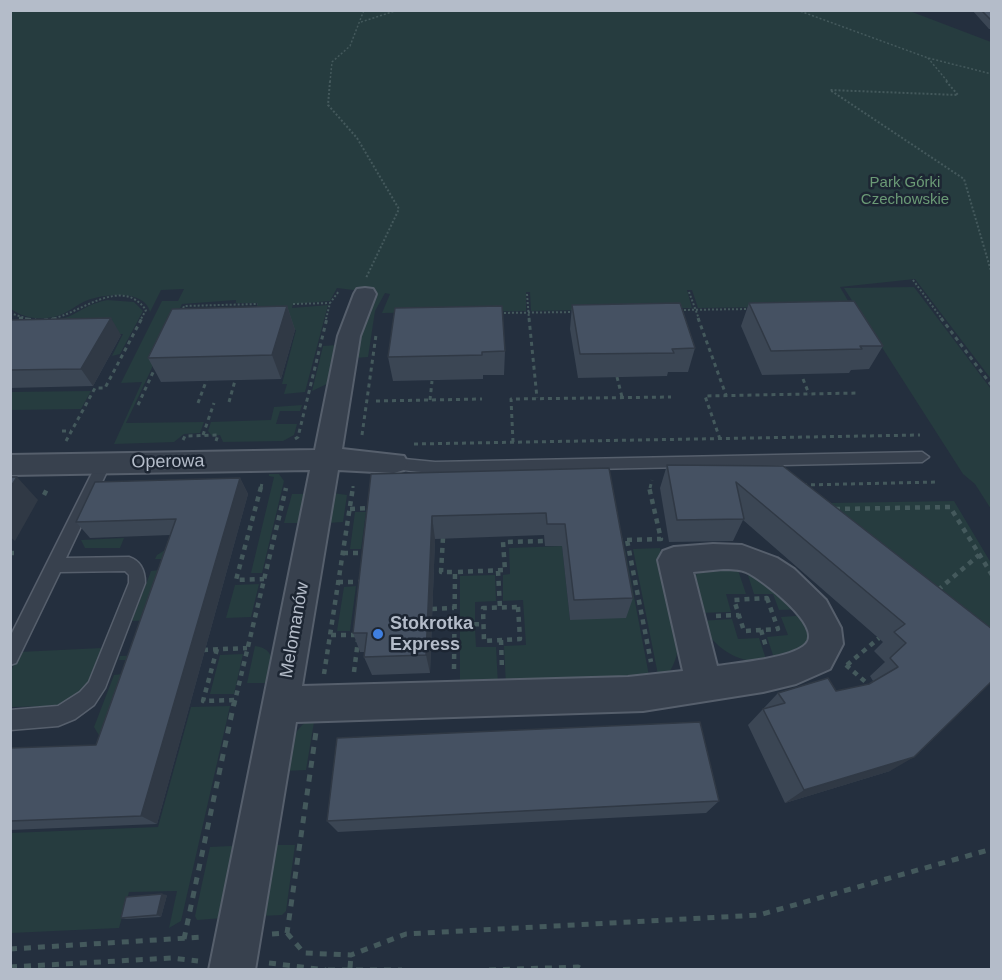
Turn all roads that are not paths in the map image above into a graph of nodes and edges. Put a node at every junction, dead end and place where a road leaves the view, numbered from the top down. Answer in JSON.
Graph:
{"nodes":[{"id":1,"x":352,"y":292,"type":"road end"},
{"id":2,"x":922,"y":458,"type":"dead end"},
{"id":3,"x":326,"y":459,"type":"junction"},
{"id":4,"x":104,"y":463,"type":"junction"},
{"id":5,"x":394,"y":463,"type":"joint"},
{"id":6,"x":10,"y":465,"type":"edge"},
{"id":7,"x":55,"y":565,"type":"junction"},
{"id":8,"x":10,"y":657,"type":"edge"},
{"id":9,"x":704,"y":684,"type":"junction"},
{"id":10,"x":281,"y":705,"type":"junction"},
{"id":11,"x":10,"y":720,"type":"edge"},
{"id":12,"x":233,"y":965,"type":"edge"}],
"edges":[{"from":1,"to":3,"type":"street","name":"Melomanów"},
{"from":2,"to":5,"type":"lane"},
{"from":3,"to":4,"type":"street","name":"Operowa"},
{"from":3,"to":5,"type":"street","name":"Operowa"},
{"from":3,"to":10,"type":"street","name":"Melomanów"},
{"from":4,"to":6,"type":"street","name":"Operowa"},
{"from":4,"to":7,"type":"lane"},
{"from":7,"to":8,"type":"lane"},
{"from":7,"to":11,"type":"lane"},
{"from":9,"to":9,"type":"street"},
{"from":9,"to":10,"type":"street"},
{"from":10,"to":12,"type":"street","name":"Melomanów"}]}
